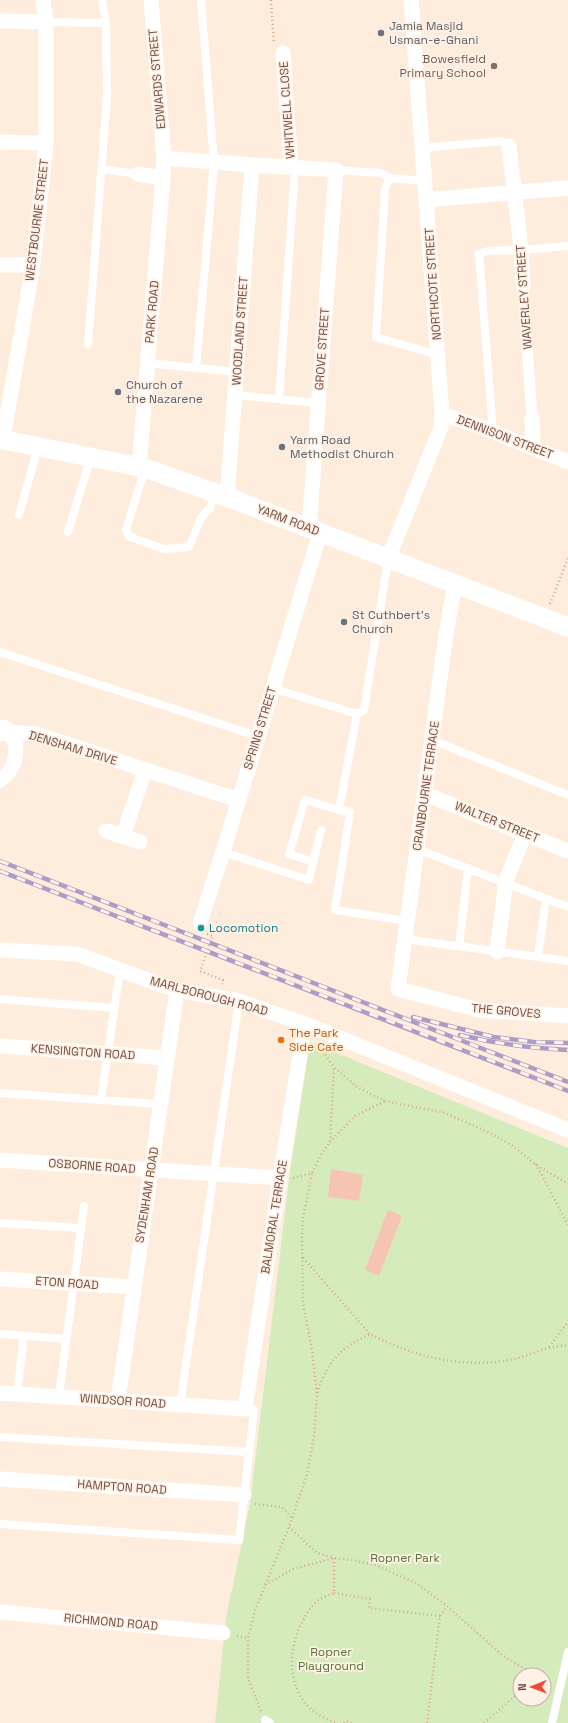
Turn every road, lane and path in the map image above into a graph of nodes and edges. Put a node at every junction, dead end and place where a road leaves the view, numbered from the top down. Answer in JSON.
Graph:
{"nodes":[{"id":1,"x":43,"y":0,"type":"edge"},
{"id":2,"x":102,"y":0,"type":"edge"},
{"id":3,"x":151,"y":0,"type":"edge"},
{"id":4,"x":201,"y":0,"type":"edge"},
{"id":5,"x":271,"y":0,"type":"edge"},
{"id":6,"x":411,"y":0,"type":"edge"},
{"id":7,"x":0,"y":21,"type":"edge"},
{"id":8,"x":46,"y":22,"type":"junction"},
{"id":9,"x":106,"y":23,"type":"junction"},
{"id":10,"x":283,"y":53,"type":"joint"},
{"id":11,"x":0,"y":142,"type":"edge"},
{"id":12,"x":46,"y":143,"type":"junction"},
{"id":13,"x":509,"y":146,"type":"joint"},
{"id":14,"x":423,"y":148,"type":"junction"},
{"id":15,"x":164,"y":158,"type":"junction"},
{"id":16,"x":214,"y":163,"type":"junction"},
{"id":17,"x":252,"y":166,"type":"junction"},
{"id":18,"x":293,"y":168,"type":"junction"},
{"id":19,"x":102,"y":169,"type":"junction"},
{"id":20,"x":336,"y":170,"type":"junction"},
{"id":21,"x":138,"y":174,"type":"joint"},
{"id":22,"x":163,"y":178,"type":"junction"},
{"id":23,"x":389,"y":178,"type":"junction"},
{"id":24,"x":424,"y":181,"type":"junction"},
{"id":25,"x":568,"y":188,"type":"edge"},
{"id":26,"x":515,"y":192,"type":"junction"},
{"id":27,"x":426,"y":200,"type":"junction"},
{"id":28,"x":568,"y":246,"type":"edge"},
{"id":29,"x":521,"y":250,"type":"junction"},
{"id":30,"x":0,"y":265,"type":"edge"},
{"id":31,"x":33,"y":265,"type":"junction"},
{"id":32,"x":523,"y":286,"type":"joint"},
{"id":33,"x":88,"y":344,"type":"dead end"},
{"id":34,"x":438,"y":355,"type":"junction"},
{"id":35,"x":148,"y":363,"type":"junction"},
{"id":36,"x":196,"y":368,"type":"junction"},
{"id":37,"x":237,"y":372,"type":"junction"},
{"id":38,"x":235,"y":395,"type":"junction"},
{"id":39,"x":279,"y":399,"type":"junction"},
{"id":40,"x":318,"y":403,"type":"junction"},
{"id":41,"x":442,"y":414,"type":"junction"},
{"id":42,"x":532,"y":418,"type":"joint"},
{"id":43,"x":493,"y":432,"type":"junction"},
{"id":44,"x":2,"y":439,"type":"edge"},
{"id":45,"x":38,"y":446,"type":"junction"},
{"id":46,"x":533,"y":447,"type":"junction"},
{"id":47,"x":91,"y":456,"type":"junction"},
{"id":48,"x":568,"y":462,"type":"edge"},
{"id":49,"x":142,"y":467,"type":"junction"},
{"id":50,"x":221,"y":495,"type":"junction"},
{"id":51,"x":18,"y":515,"type":"dead end"},
{"id":52,"x":314,"y":531,"type":"junction"},
{"id":53,"x":68,"y":532,"type":"dead end"},
{"id":54,"x":568,"y":558,"type":"edge"},
{"id":55,"x":388,"y":559,"type":"junction"},
{"id":56,"x":455,"y":583,"type":"junction"},
{"id":57,"x":544,"y":617,"type":"junction"},
{"id":58,"x":568,"y":627,"type":"edge"},
{"id":59,"x":0,"y":652,"type":"edge"},
{"id":60,"x":272,"y":688,"type":"junction"},
{"id":61,"x":357,"y":714,"type":"junction"},
{"id":62,"x":3,"y":730,"type":"edge"},
{"id":63,"x":257,"y":736,"type":"junction"},
{"id":64,"x":432,"y":740,"type":"junction"},
{"id":65,"x":146,"y":770,"type":"junction"},
{"id":66,"x":0,"y":780,"type":"edge"},
{"id":67,"x":425,"y":794,"type":"junction"},
{"id":68,"x":568,"y":794,"type":"edge"},
{"id":69,"x":238,"y":800,"type":"junction"},
{"id":70,"x":339,"y":810,"type":"junction"},
{"id":71,"x":321,"y":830,"type":"dead end"},
{"id":72,"x":106,"y":831,"type":"dead end"},
{"id":73,"x":525,"y":834,"type":"junction"},
{"id":74,"x":123,"y":836,"type":"junction"},
{"id":75,"x":140,"y":842,"type":"dead end"},
{"id":76,"x":416,"y":848,"type":"junction"},
{"id":77,"x":568,"y":851,"type":"edge"},
{"id":78,"x":223,"y":852,"type":"junction"},
{"id":79,"x":314,"y":862,"type":"junction"},
{"id":80,"x":468,"y":868,"type":"junction"},
{"id":81,"x":506,"y":883,"type":"junction"},
{"id":82,"x":548,"y":899,"type":"junction"},
{"id":83,"x":568,"y":907,"type":"edge"},
{"id":84,"x":407,"y":921,"type":"junction"},
{"id":85,"x":200,"y":923,"type":"dead end"},
{"id":86,"x":213,"y":936,"type":"dead end"},
{"id":87,"x":404,"y":939,"type":"junction"},
{"id":88,"x":459,"y":946,"type":"junction"},
{"id":89,"x":0,"y":950,"type":"edge"},
{"id":90,"x":497,"y":952,"type":"junction"},
{"id":91,"x":538,"y":957,"type":"junction"},
{"id":92,"x":568,"y":962,"type":"edge"},
{"id":93,"x":120,"y":970,"type":"junction"},
{"id":94,"x":223,"y":980,"type":"dead end"},
{"id":95,"x":398,"y":989,"type":"joint"},
{"id":96,"x":177,"y":990,"type":"junction"},
{"id":97,"x":0,"y":999,"type":"edge"},
{"id":98,"x":239,"y":1001,"type":"junction"},
{"id":99,"x":114,"y":1008,"type":"junction"},
{"id":100,"x":568,"y":1016,"type":"edge"},
{"id":101,"x":305,"y":1024,"type":"junction"},
{"id":102,"x":314,"y":1040,"type":"dead end"},
{"id":103,"x":0,"y":1046,"type":"edge"},
{"id":104,"x":107,"y":1054,"type":"junction"},
{"id":105,"x":167,"y":1058,"type":"junction"},
{"id":106,"x":334,"y":1067,"type":"junction"},
{"id":107,"x":0,"y":1093,"type":"edge"},
{"id":108,"x":101,"y":1100,"type":"junction"},
{"id":109,"x":385,"y":1101,"type":"junction"},
{"id":110,"x":160,"y":1104,"type":"junction"},
{"id":111,"x":568,"y":1130,"type":"edge"},
{"id":112,"x":330,"y":1142,"type":"junction"},
{"id":113,"x":0,"y":1160,"type":"edge"},
{"id":114,"x":536,"y":1164,"type":"junction"},
{"id":115,"x":151,"y":1170,"type":"junction"},
{"id":116,"x":213,"y":1173,"type":"junction"},
{"id":117,"x":312,"y":1173,"type":"junction"},
{"id":118,"x":280,"y":1178,"type":"junction"},
{"id":119,"x":568,"y":1184,"type":"edge"},
{"id":120,"x":84,"y":1206,"type":"dead end"},
{"id":121,"x":0,"y":1223,"type":"edge"},
{"id":122,"x":568,"y":1225,"type":"edge"},
{"id":123,"x":81,"y":1228,"type":"junction"},
{"id":124,"x":303,"y":1258,"type":"junction"},
{"id":125,"x":0,"y":1279,"type":"edge"},
{"id":126,"x":73,"y":1283,"type":"junction"},
{"id":127,"x":133,"y":1287,"type":"junction"},
{"id":128,"x":568,"y":1322,"type":"edge"},
{"id":129,"x":0,"y":1334,"type":"edge"},
{"id":130,"x":370,"y":1334,"type":"junction"},
{"id":131,"x":24,"y":1336,"type":"junction"},
{"id":132,"x":66,"y":1339,"type":"junction"},
{"id":133,"x":568,"y":1345,"type":"edge"},
{"id":134,"x":549,"y":1348,"type":"junction"},
{"id":135,"x":0,"y":1393,"type":"edge"},
{"id":136,"x":17,"y":1394,"type":"junction"},
{"id":137,"x":317,"y":1394,"type":"junction"},
{"id":138,"x":59,"y":1396,"type":"junction"},
{"id":139,"x":118,"y":1400,"type":"junction"},
{"id":140,"x":180,"y":1405,"type":"junction"},
{"id":141,"x":245,"y":1410,"type":"junction"},
{"id":142,"x":0,"y":1437,"type":"edge"},
{"id":143,"x":250,"y":1452,"type":"junction"},
{"id":144,"x":0,"y":1479,"type":"edge"},
{"id":145,"x":244,"y":1498,"type":"junction"},
{"id":146,"x":292,"y":1518,"type":"junction"},
{"id":147,"x":0,"y":1524,"type":"edge"},
{"id":148,"x":289,"y":1526,"type":"junction"},
{"id":149,"x":334,"y":1558,"type":"junction"},
{"id":150,"x":264,"y":1586,"type":"junction"},
{"id":151,"x":334,"y":1593,"type":"junction"},
{"id":152,"x":447,"y":1606,"type":"junction"},
{"id":153,"x":0,"y":1612,"type":"edge"},
{"id":154,"x":440,"y":1616,"type":"junction"},
{"id":155,"x":223,"y":1633,"type":"dead end"},
{"id":156,"x":568,"y":1652,"type":"edge"},
{"id":157,"x":522,"y":1667,"type":"edge"},
{"id":158,"x":512,"y":1699,"type":"edge"},
{"id":159,"x":268,"y":1721,"type":"edge"},
{"id":160,"x":337,"y":1723,"type":"edge"},
{"id":161,"x":344,"y":1723,"type":"edge"},
{"id":162,"x":352,"y":1723,"type":"edge"},
{"id":163,"x":427,"y":1723,"type":"edge"},
{"id":164,"x":484,"y":1723,"type":"edge"},
{"id":165,"x":552,"y":1723,"type":"edge"}],
"edges":[{"from":1,"to":8,"type":"street","name":"WESTBOURNE STREET"},
{"from":2,"to":9,"type":"lane"},
{"from":3,"to":15,"type":"street","name":"EDWARDS STREET"},
{"from":4,"to":16,"type":"lane"},
{"from":5,"to":10,"type":"path"},
{"from":6,"to":14,"type":"street","name":"NORTHCOTE STREET"},
{"from":7,"to":8,"type":"street"},
{"from":8,"to":9,"type":"lane"},
{"from":8,"to":12,"type":"street","name":"WESTBOURNE STREET"},
{"from":9,"to":19,"type":"lane"},
{"from":10,"to":18,"type":"street","name":"WHITWELL CLOSE"},
{"from":11,"to":12,"type":"street"},
{"from":12,"to":31,"type":"street","name":"WESTBOURNE STREET"},
{"from":13,"to":14,"type":"lane"},
{"from":13,"to":26,"type":"street","name":"WAVERLEY STREET"},
{"from":14,"to":24,"type":"street","name":"NORTHCOTE STREET"},
{"from":15,"to":16,"type":"street"},
{"from":15,"to":22,"type":"street","name":"PARK ROAD"},
{"from":16,"to":17,"type":"street"},
{"from":16,"to":36,"type":"lane"},
{"from":17,"to":18,"type":"street"},
{"from":17,"to":37,"type":"street","name":"WOODLAND STREET"},
{"from":18,"to":20,"type":"street"},
{"from":18,"to":39,"type":"lane"},
{"from":19,"to":21,"type":"lane"},
{"from":19,"to":33,"type":"lane"},
{"from":20,"to":23,"type":"lane"},
{"from":20,"to":40,"type":"street","name":"GROVE STREET"},
{"from":21,"to":22,"type":"street"},
{"from":22,"to":35,"type":"street","name":"PARK ROAD"},
{"from":23,"to":24,"type":"lane"},
{"from":23,"to":34,"type":"lane"},
{"from":24,"to":27,"type":"street","name":"NORTHCOTE STREET"},
{"from":25,"to":26,"type":"street"},
{"from":26,"to":27,"type":"street"},
{"from":26,"to":29,"type":"street","name":"WAVERLEY STREET"},
{"from":27,"to":34,"type":"street","name":"NORTHCOTE STREET"},
{"from":28,"to":29,"type":"lane"},
{"from":29,"to":32,"type":"street","name":"WAVERLEY STREET"},
{"from":29,"to":43,"type":"lane"},
{"from":30,"to":31,"type":"street"},
{"from":31,"to":44,"type":"street","name":"WESTBOURNE STREET"},
{"from":32,"to":42,"type":"street","name":"WAVERLEY STREET"},
{"from":34,"to":41,"type":"street","name":"NORTHCOTE STREET"},
{"from":35,"to":36,"type":"lane"},
{"from":35,"to":49,"type":"street","name":"PARK ROAD"},
{"from":36,"to":37,"type":"lane"},
{"from":37,"to":38,"type":"street","name":"WOODLAND STREET"},
{"from":38,"to":39,"type":"lane"},
{"from":38,"to":50,"type":"street","name":"WOODLAND STREET"},
{"from":39,"to":40,"type":"lane"},
{"from":40,"to":52,"type":"street","name":"GROVE STREET"},
{"from":41,"to":43,"type":"street","name":"DENNISON STREET"},
{"from":41,"to":55,"type":"street","name":"NORTHCOTE STREET"},
{"from":42,"to":46,"type":"street","name":"WAVERLEY STREET"},
{"from":43,"to":46,"type":"street","name":"DENNISON STREET"},
{"from":44,"to":45,"type":"street","name":"YARM ROAD"},
{"from":45,"to":47,"type":"street","name":"YARM ROAD"},
{"from":45,"to":51,"type":"lane"},
{"from":46,"to":48,"type":"street","name":"DENNISON STREET"},
{"from":47,"to":49,"type":"street","name":"YARM ROAD"},
{"from":47,"to":53,"type":"lane"},
{"from":49,"to":50,"type":"street","name":"YARM ROAD"},
{"from":49,"to":50,"type":"lane"},
{"from":50,"to":52,"type":"street","name":"YARM ROAD"},
{"from":52,"to":55,"type":"street","name":"YARM ROAD"},
{"from":52,"to":60,"type":"street","name":"SPRING STREET"},
{"from":54,"to":57,"type":"path"},
{"from":55,"to":56,"type":"street","name":"YARM ROAD"},
{"from":55,"to":61,"type":"lane"},
{"from":56,"to":57,"type":"street","name":"YARM ROAD"},
{"from":56,"to":64,"type":"street","name":"CRANBOURNE TERRACE"},
{"from":57,"to":58,"type":"street","name":"YARM ROAD"},
{"from":59,"to":63,"type":"lane"},
{"from":60,"to":61,"type":"lane"},
{"from":60,"to":63,"type":"street","name":"SPRING STREET"},
{"from":61,"to":70,"type":"lane"},
{"from":62,"to":65,"type":"street","name":"DENSHAM DRIVE"},
{"from":62,"to":66,"type":"street"},
{"from":63,"to":69,"type":"street","name":"SPRING STREET"},
{"from":64,"to":67,"type":"street","name":"CRANBOURNE TERRACE"},
{"from":64,"to":68,"type":"lane"},
{"from":65,"to":69,"type":"street","name":"DENSHAM DRIVE"},
{"from":65,"to":74,"type":"street"},
{"from":67,"to":73,"type":"street","name":"WALTER STREET"},
{"from":67,"to":76,"type":"street","name":"CRANBOURNE TERRACE"},
{"from":69,"to":78,"type":"street","name":"SPRING STREET"},
{"from":70,"to":79,"type":"lane"},
{"from":70,"to":84,"type":"lane"},
{"from":71,"to":79,"type":"lane"},
{"from":72,"to":74,"type":"street"},
{"from":73,"to":77,"type":"street","name":"WALTER STREET"},
{"from":73,"to":81,"type":"street"},
{"from":74,"to":75,"type":"street"},
{"from":76,"to":80,"type":"lane"},
{"from":76,"to":84,"type":"street","name":"CRANBOURNE TERRACE"},
{"from":78,"to":79,"type":"lane"},
{"from":78,"to":85,"type":"street","name":"SPRING STREET"},
{"from":80,"to":81,"type":"lane"},
{"from":80,"to":88,"type":"lane"},
{"from":81,"to":82,"type":"lane"},
{"from":81,"to":90,"type":"street"},
{"from":82,"to":83,"type":"lane"},
{"from":82,"to":91,"type":"lane"},
{"from":84,"to":87,"type":"street","name":"CRANBOURNE TERRACE"},
{"from":86,"to":94,"type":"path"},
{"from":87,"to":88,"type":"lane"},
{"from":87,"to":95,"type":"street","name":"CRANBOURNE TERRACE"},
{"from":88,"to":90,"type":"lane"},
{"from":89,"to":93,"type":"street","name":"MARLBOROUGH ROAD"},
{"from":90,"to":91,"type":"lane"},
{"from":91,"to":92,"type":"lane"},
{"from":93,"to":96,"type":"street","name":"MARLBOROUGH ROAD"},
{"from":93,"to":99,"type":"lane"},
{"from":95,"to":100,"type":"street","name":"THE GROVES"},
{"from":96,"to":98,"type":"street","name":"MARLBOROUGH ROAD"},
{"from":96,"to":105,"type":"street","name":"SYDENHAM ROAD"},
{"from":97,"to":99,"type":"lane"},
{"from":98,"to":101,"type":"street","name":"MARLBOROUGH ROAD"},
{"from":98,"to":116,"type":"lane"},
{"from":99,"to":104,"type":"lane"},
{"from":101,"to":111,"type":"street","name":"MARLBOROUGH ROAD"},
{"from":101,"to":118,"type":"street","name":"BALMORAL TERRACE"},
{"from":102,"to":106,"type":"path"},
{"from":103,"to":104,"type":"street","name":"KENSINGTON ROAD"},
{"from":104,"to":105,"type":"street","name":"KENSINGTON ROAD"},
{"from":104,"to":108,"type":"lane"},
{"from":105,"to":110,"type":"street","name":"SYDENHAM ROAD"},
{"from":106,"to":109,"type":"path"},
{"from":106,"to":112,"type":"path"},
{"from":107,"to":108,"type":"lane"},
{"from":108,"to":110,"type":"lane"},
{"from":109,"to":112,"type":"path"},
{"from":109,"to":114,"type":"path"},
{"from":110,"to":115,"type":"street","name":"SYDENHAM ROAD"},
{"from":112,"to":117,"type":"path"},
{"from":113,"to":115,"type":"street","name":"OSBORNE ROAD"},
{"from":114,"to":119,"type":"path"},
{"from":114,"to":122,"type":"path"},
{"from":115,"to":116,"type":"street","name":"OSBORNE ROAD"},
{"from":115,"to":127,"type":"street","name":"SYDENHAM ROAD"},
{"from":116,"to":118,"type":"street","name":"OSBORNE ROAD"},
{"from":116,"to":140,"type":"lane"},
{"from":117,"to":118,"type":"path"},
{"from":117,"to":124,"type":"path"},
{"from":118,"to":141,"type":"street","name":"BALMORAL TERRACE"},
{"from":120,"to":123,"type":"lane"},
{"from":121,"to":123,"type":"lane"},
{"from":123,"to":126,"type":"lane"},
{"from":124,"to":130,"type":"path"},
{"from":124,"to":137,"type":"path"},
{"from":125,"to":126,"type":"street","name":"ETON ROAD"},
{"from":126,"to":127,"type":"street","name":"ETON ROAD"},
{"from":126,"to":132,"type":"lane"},
{"from":127,"to":139,"type":"street","name":"SYDENHAM ROAD"},
{"from":128,"to":134,"type":"path"},
{"from":129,"to":131,"type":"lane"},
{"from":130,"to":134,"type":"path"},
{"from":130,"to":137,"type":"path"},
{"from":131,"to":132,"type":"lane"},
{"from":131,"to":136,"type":"lane"},
{"from":132,"to":138,"type":"lane"},
{"from":133,"to":134,"type":"path"},
{"from":135,"to":136,"type":"street","name":"WINDSOR ROAD"},
{"from":136,"to":138,"type":"street","name":"WINDSOR ROAD"},
{"from":137,"to":146,"type":"path"},
{"from":138,"to":139,"type":"street","name":"WINDSOR ROAD"},
{"from":139,"to":140,"type":"street","name":"WINDSOR ROAD"},
{"from":140,"to":141,"type":"street","name":"WINDSOR ROAD"},
{"from":141,"to":143,"type":"lane"},
{"from":142,"to":143,"type":"lane"},
{"from":143,"to":145,"type":"lane"},
{"from":144,"to":145,"type":"street","name":"HAMPTON ROAD"},
{"from":145,"to":146,"type":"path"},
{"from":145,"to":147,"type":"lane"},
{"from":146,"to":148,"type":"path"},
{"from":148,"to":149,"type":"path"},
{"from":148,"to":150,"type":"path"},
{"from":149,"to":150,"type":"path"},
{"from":149,"to":151,"type":"path"},
{"from":149,"to":152,"type":"path"},
{"from":150,"to":159,"type":"path"},
{"from":151,"to":154,"type":"path"},
{"from":151,"to":160,"type":"path"},
{"from":152,"to":154,"type":"path"},
{"from":152,"to":157,"type":"path"},
{"from":153,"to":155,"type":"street","name":"RICHMOND ROAD"},
{"from":154,"to":163,"type":"path"},
{"from":156,"to":165,"type":"lane"},
{"from":158,"to":164,"type":"path"},
{"from":161,"to":162,"type":"path"}]}
